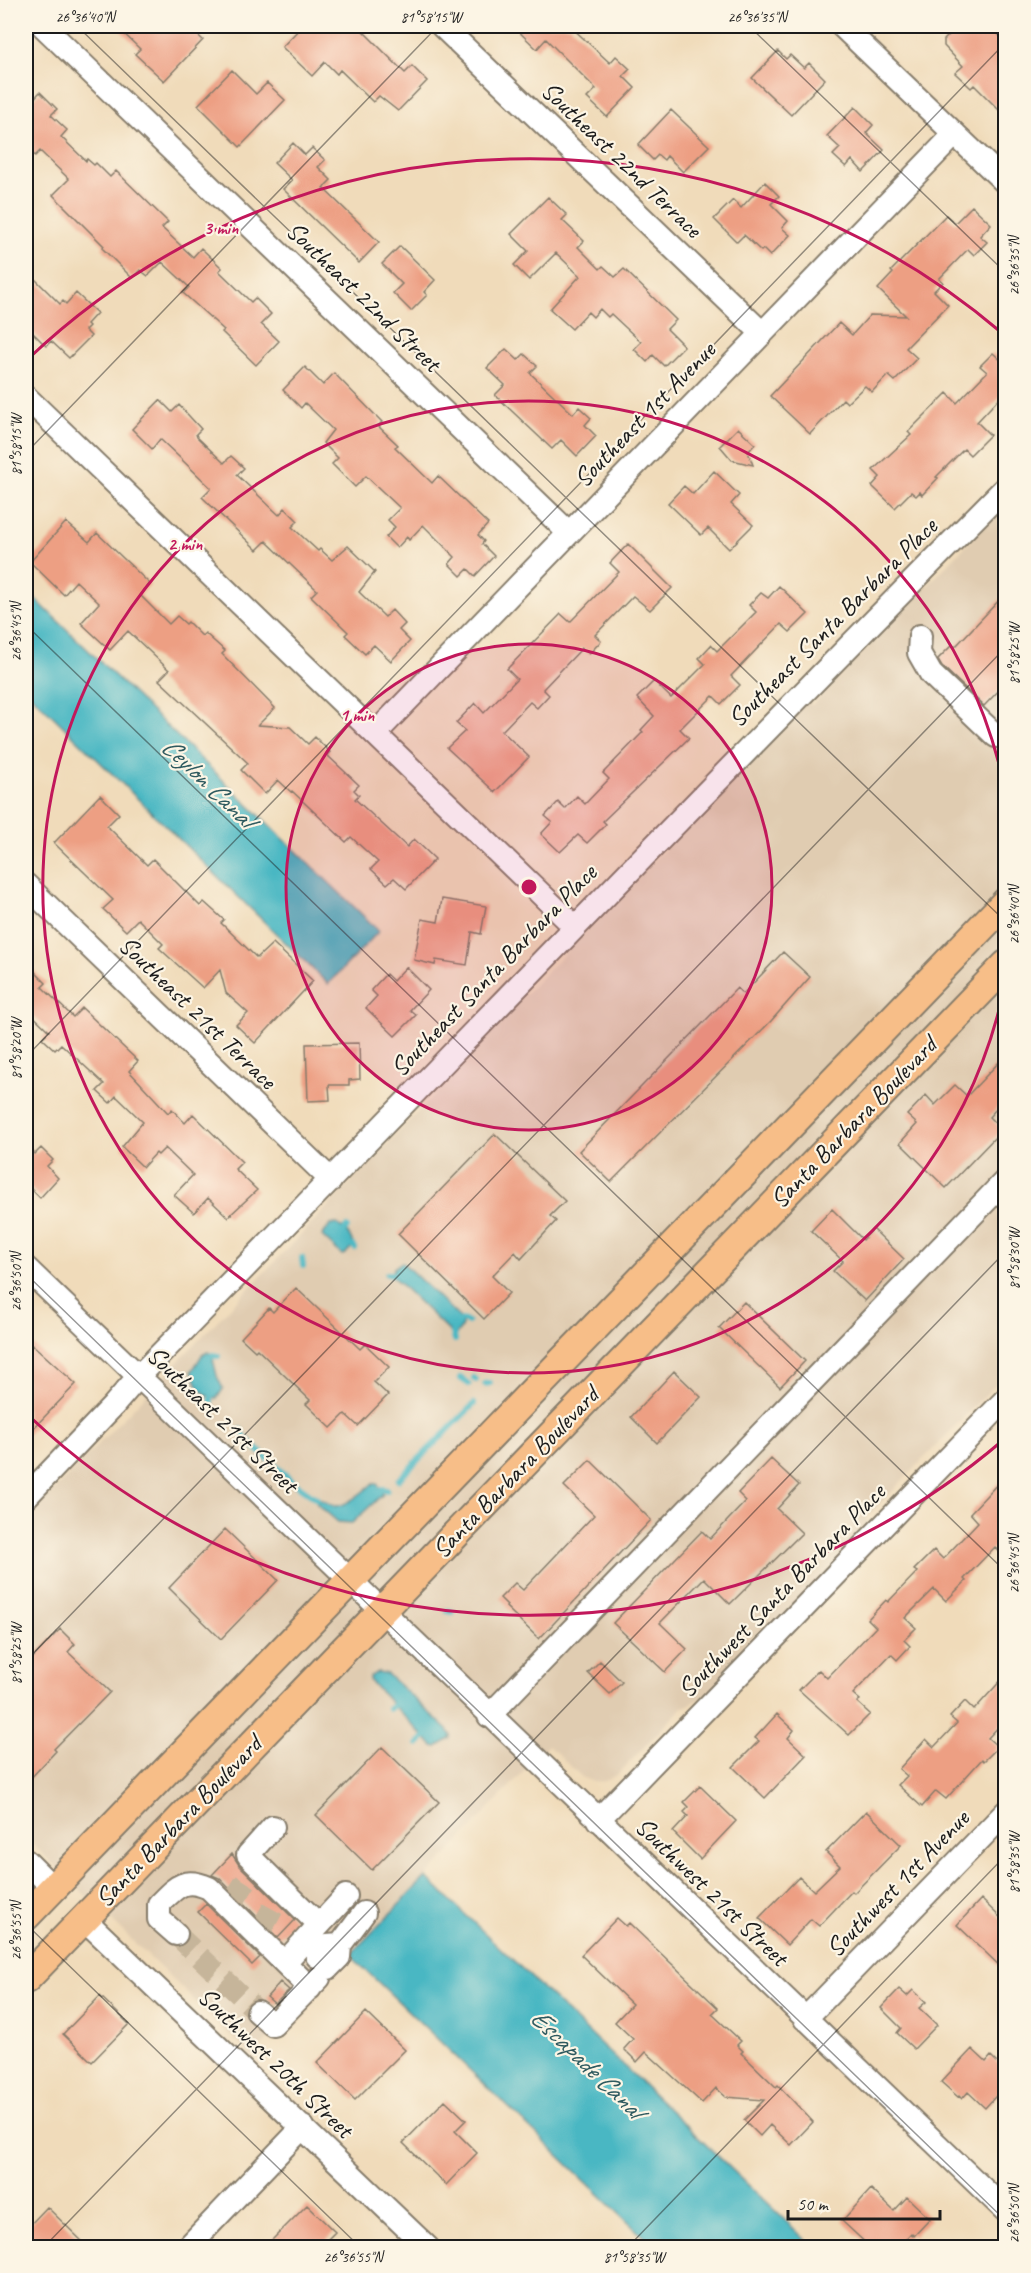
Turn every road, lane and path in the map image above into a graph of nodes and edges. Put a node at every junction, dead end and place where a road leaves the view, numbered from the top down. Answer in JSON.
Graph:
{"nodes":[{"id":1,"x":43,"y":26,"type":"edge"},
{"id":2,"x":442,"y":26,"type":"edge"},
{"id":3,"x":842,"y":26,"type":"edge"},
{"id":4,"x":955,"y":134,"type":"junction"},
{"id":5,"x":1005,"y":183,"type":"edge"},
{"id":6,"x":762,"y":333,"type":"junction"},
{"id":7,"x":26,"y":397,"type":"edge"},
{"id":8,"x":1005,"y":487,"type":"edge"},
{"id":9,"x":568,"y":533,"type":"junction"},
{"id":10,"x":920,"y":636,"type":"dead end"},
{"id":11,"x":375,"y":734,"type":"junction"},
{"id":12,"x":996,"y":736,"type":"dead end"},
{"id":13,"x":26,"y":885,"type":"edge"},
{"id":14,"x":1005,"y":902,"type":"edge"},
{"id":15,"x":574,"y":926,"type":"junction"},
{"id":16,"x":1005,"y":965,"type":"edge"},
{"id":17,"x":332,"y":1180,"type":"junction"},
{"id":18,"x":1005,"y":1180,"type":"edge"},
{"id":19,"x":26,"y":1268,"type":"edge"},
{"id":20,"x":138,"y":1377,"type":"junction"},
{"id":21,"x":1005,"y":1399,"type":"edge"},
{"id":22,"x":26,"y":1497,"type":"edge"},
{"id":23,"x":350,"y":1581,"type":"junction"},
{"id":24,"x":380,"y":1611,"type":"junction"},
{"id":25,"x":489,"y":1716,"type":"junction"},
{"id":26,"x":1005,"y":1813,"type":"edge"},
{"id":27,"x":598,"y":1820,"type":"junction"},
{"id":28,"x":273,"y":1827,"type":"dead end"},
{"id":29,"x":26,"y":1861,"type":"edge"},
{"id":30,"x":53,"y":1888,"type":"junction"},
{"id":31,"x":346,"y":1896,"type":"dead end"},
{"id":32,"x":363,"y":1913,"type":"dead end"},
{"id":33,"x":26,"y":1916,"type":"edge"},
{"id":34,"x":84,"y":1919,"type":"junction"},
{"id":35,"x":319,"y":1924,"type":"junction"},
{"id":36,"x":176,"y":1934,"type":"tunnel mouth"},
{"id":37,"x":309,"y":1971,"type":"junction"},
{"id":38,"x":26,"y":1979,"type":"edge"},
{"id":39,"x":258,"y":2012,"type":"tunnel mouth"},
{"id":40,"x":805,"y":2019,"type":"junction"},
{"id":41,"x":303,"y":2127,"type":"junction"},
{"id":42,"x":1005,"y":2211,"type":"edge"},
{"id":43,"x":187,"y":2247,"type":"edge"},
{"id":44,"x":428,"y":2247,"type":"edge"}],
"edges":[{"from":1,"to":9,"type":"street","name":"Southeast 22nd Street"},
{"from":2,"to":6,"type":"street","name":"Southeast 22nd Terrace"},
{"from":3,"to":4,"type":"street"},
{"from":4,"to":5,"type":"street"},
{"from":4,"to":6,"type":"street","name":"Southeast 1st Avenue"},
{"from":6,"to":9,"type":"street","name":"Southeast 1st Avenue"},
{"from":7,"to":11,"type":"street"},
{"from":8,"to":15,"type":"street","name":"Southeast Santa Barbara Place"},
{"from":9,"to":11,"type":"street","name":"Southeast 1st Avenue"},
{"from":10,"to":12,"type":"street"},
{"from":11,"to":15,"type":"street"},
{"from":13,"to":17,"type":"street","name":"Southeast 21st Terrace"},
{"from":14,"to":23,"type":"main road","name":"Santa Barbara Boulevard"},
{"from":15,"to":17,"type":"street","name":"Southeast Santa Barbara Place"},
{"from":16,"to":24,"type":"main road","name":"Santa Barbara Boulevard"},
{"from":17,"to":20,"type":"street","name":"Southeast Santa Barbara Place"},
{"from":18,"to":25,"type":"street"},
{"from":19,"to":20,"type":"street","name":"Southeast 21st Street"},
{"from":20,"to":22,"type":"street","name":"Southeast Santa Barbara Place"},
{"from":20,"to":23,"type":"street","name":"Southeast 21st Street"},
{"from":21,"to":27,"type":"street","name":"Southwest Santa Barbara Place"},
{"from":23,"to":24,"type":"street","name":"Southeast 21st Street"},
{"from":23,"to":30,"type":"main road","name":"Santa Barbara Boulevard"},
{"from":24,"to":25,"type":"street","name":"Southwest 21st Street"},
{"from":24,"to":34,"type":"main road","name":"Santa Barbara Boulevard"},
{"from":25,"to":27,"type":"street","name":"Southwest 21st Street"},
{"from":26,"to":40,"type":"street","name":"Southwest 1st Avenue"},
{"from":27,"to":40,"type":"street","name":"Southwest 21st Street"},
{"from":28,"to":35,"type":"street"},
{"from":29,"to":30,"type":"street"},
{"from":30,"to":33,"type":"main road","name":"Santa Barbara Boulevard"},
{"from":31,"to":35,"type":"street"},
{"from":32,"to":37,"type":"street"},
{"from":34,"to":38,"type":"main road","name":"Santa Barbara Boulevard"},
{"from":34,"to":41,"type":"street","name":"Southwest 20th Street"},
{"from":35,"to":37,"type":"street"},
{"from":36,"to":37,"type":"street"},
{"from":37,"to":39,"type":"street"},
{"from":40,"to":42,"type":"street","name":"Southwest 21st Street"},
{"from":41,"to":43,"type":"street"},
{"from":41,"to":44,"type":"street","name":"Southwest 20th Street"}]}
